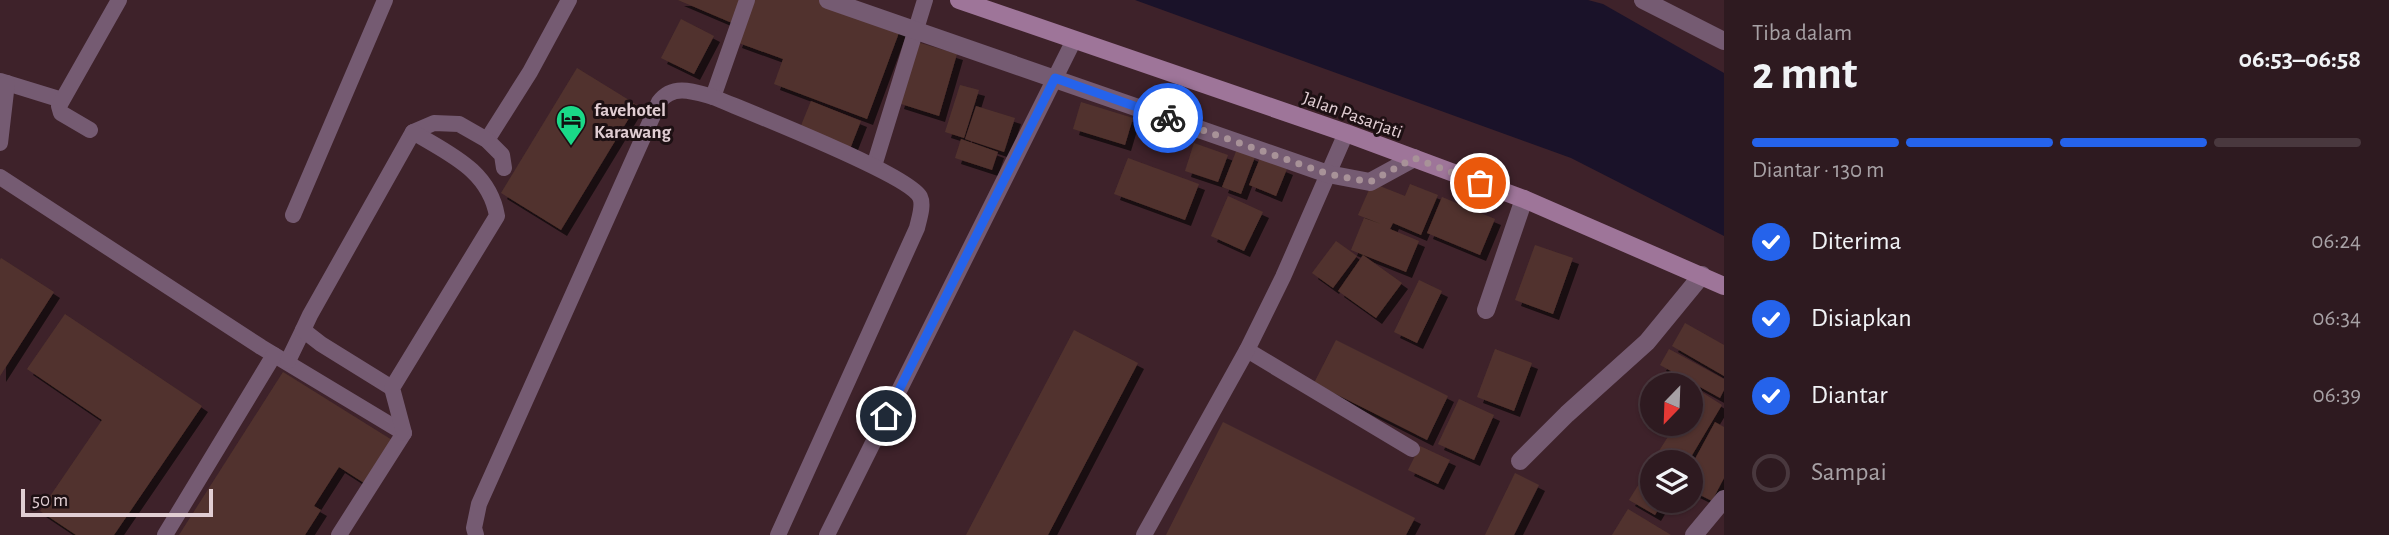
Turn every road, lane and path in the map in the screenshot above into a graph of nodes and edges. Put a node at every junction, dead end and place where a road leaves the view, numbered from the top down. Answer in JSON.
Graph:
{"nodes":[{"id":1,"x":119,"y":0,"type":"edge"},
{"id":2,"x":385,"y":0,"type":"edge"},
{"id":3,"x":569,"y":0,"type":"edge"},
{"id":4,"x":747,"y":0,"type":"edge"},
{"id":5,"x":828,"y":0,"type":"edge"},
{"id":6,"x":925,"y":0,"type":"edge"},
{"id":7,"x":960,"y":0,"type":"edge"},
{"id":8,"x":1643,"y":0,"type":"edge"},
{"id":9,"x":916,"y":31,"type":"junction"},
{"id":10,"x":1074,"y":40,"type":"junction"},
{"id":11,"x":1723,"y":40,"type":"edge"},
{"id":12,"x":1055,"y":78,"type":"junction"},
{"id":13,"x":4,"y":82,"type":"edge"},
{"id":14,"x":713,"y":97,"type":"junction"},
{"id":15,"x":62,"y":100,"type":"junction"},
{"id":16,"x":90,"y":130,"type":"dead end"},
{"id":17,"x":413,"y":132,"type":"junction"},
{"id":18,"x":1346,"y":132,"type":"junction"},
{"id":19,"x":487,"y":140,"type":"junction"},
{"id":20,"x":0,"y":143,"type":"edge"},
{"id":21,"x":1414,"y":158,"type":"junction"},
{"id":22,"x":874,"y":166,"type":"junction"},
{"id":23,"x":504,"y":168,"type":"dead end"},
{"id":24,"x":1328,"y":174,"type":"junction"},
{"id":25,"x":0,"y":177,"type":"edge"},
{"id":26,"x":1524,"y":199,"type":"junction"},
{"id":27,"x":293,"y":215,"type":"dead end"},
{"id":28,"x":1702,"y":275,"type":"junction"},
{"id":29,"x":1724,"y":286,"type":"edge"},
{"id":30,"x":1486,"y":310,"type":"dead end"},
{"id":31,"x":303,"y":330,"type":"junction"},
{"id":32,"x":1247,"y":350,"type":"junction"},
{"id":33,"x":281,"y":358,"type":"junction"},
{"id":34,"x":392,"y":388,"type":"junction"},
{"id":35,"x":404,"y":433,"type":"junction"},
{"id":36,"x":1412,"y":449,"type":"dead end"},
{"id":37,"x":1520,"y":461,"type":"dead end"},
{"id":38,"x":1724,"y":499,"type":"edge"},
{"id":39,"x":165,"y":535,"type":"edge"},
{"id":40,"x":339,"y":535,"type":"edge"},
{"id":41,"x":476,"y":535,"type":"edge"},
{"id":42,"x":778,"y":535,"type":"edge"},
{"id":43,"x":827,"y":535,"type":"edge"},
{"id":44,"x":1144,"y":535,"type":"edge"},
{"id":45,"x":1694,"y":535,"type":"edge"}],
"edges":[{"from":1,"to":15,"type":"lane"},
{"from":2,"to":27,"type":"lane"},
{"from":3,"to":19,"type":"lane"},
{"from":4,"to":14,"type":"lane"},
{"from":5,"to":9,"type":"street"},
{"from":6,"to":9,"type":"lane"},
{"from":7,"to":10,"type":"main road","name":"Jalan Pasarjati"},
{"from":8,"to":11,"type":"street"},
{"from":9,"to":12,"type":"street"},
{"from":9,"to":22,"type":"lane"},
{"from":10,"to":12,"type":"lane"},
{"from":10,"to":18,"type":"main road","name":"Jalan Pasarjati"},
{"from":12,"to":24,"type":"street"},
{"from":12,"to":43,"type":"lane"},
{"from":13,"to":15,"type":"lane"},
{"from":13,"to":20,"type":"lane"},
{"from":14,"to":22,"type":"lane"},
{"from":14,"to":41,"type":"lane"},
{"from":15,"to":16,"type":"lane"},
{"from":17,"to":19,"type":"lane"},
{"from":17,"to":31,"type":"lane"},
{"from":17,"to":34,"type":"lane"},
{"from":18,"to":21,"type":"main road","name":"Jalan Pasarjati"},
{"from":18,"to":24,"type":"lane"},
{"from":19,"to":23,"type":"lane"},
{"from":21,"to":24,"type":"street"},
{"from":21,"to":26,"type":"main road","name":"Jalan Pasarjati"},
{"from":22,"to":42,"type":"lane"},
{"from":24,"to":32,"type":"lane"},
{"from":25,"to":33,"type":"lane"},
{"from":26,"to":28,"type":"main road","name":"Jalan Pasarjati"},
{"from":26,"to":30,"type":"street"},
{"from":28,"to":29,"type":"main road","name":"Jalan Pasarjati"},
{"from":28,"to":37,"type":"street"},
{"from":31,"to":33,"type":"lane"},
{"from":31,"to":34,"type":"lane"},
{"from":32,"to":36,"type":"lane"},
{"from":32,"to":44,"type":"lane"},
{"from":33,"to":35,"type":"lane"},
{"from":33,"to":39,"type":"lane"},
{"from":34,"to":35,"type":"lane"},
{"from":35,"to":40,"type":"lane"},
{"from":38,"to":45,"type":"street"}]}
